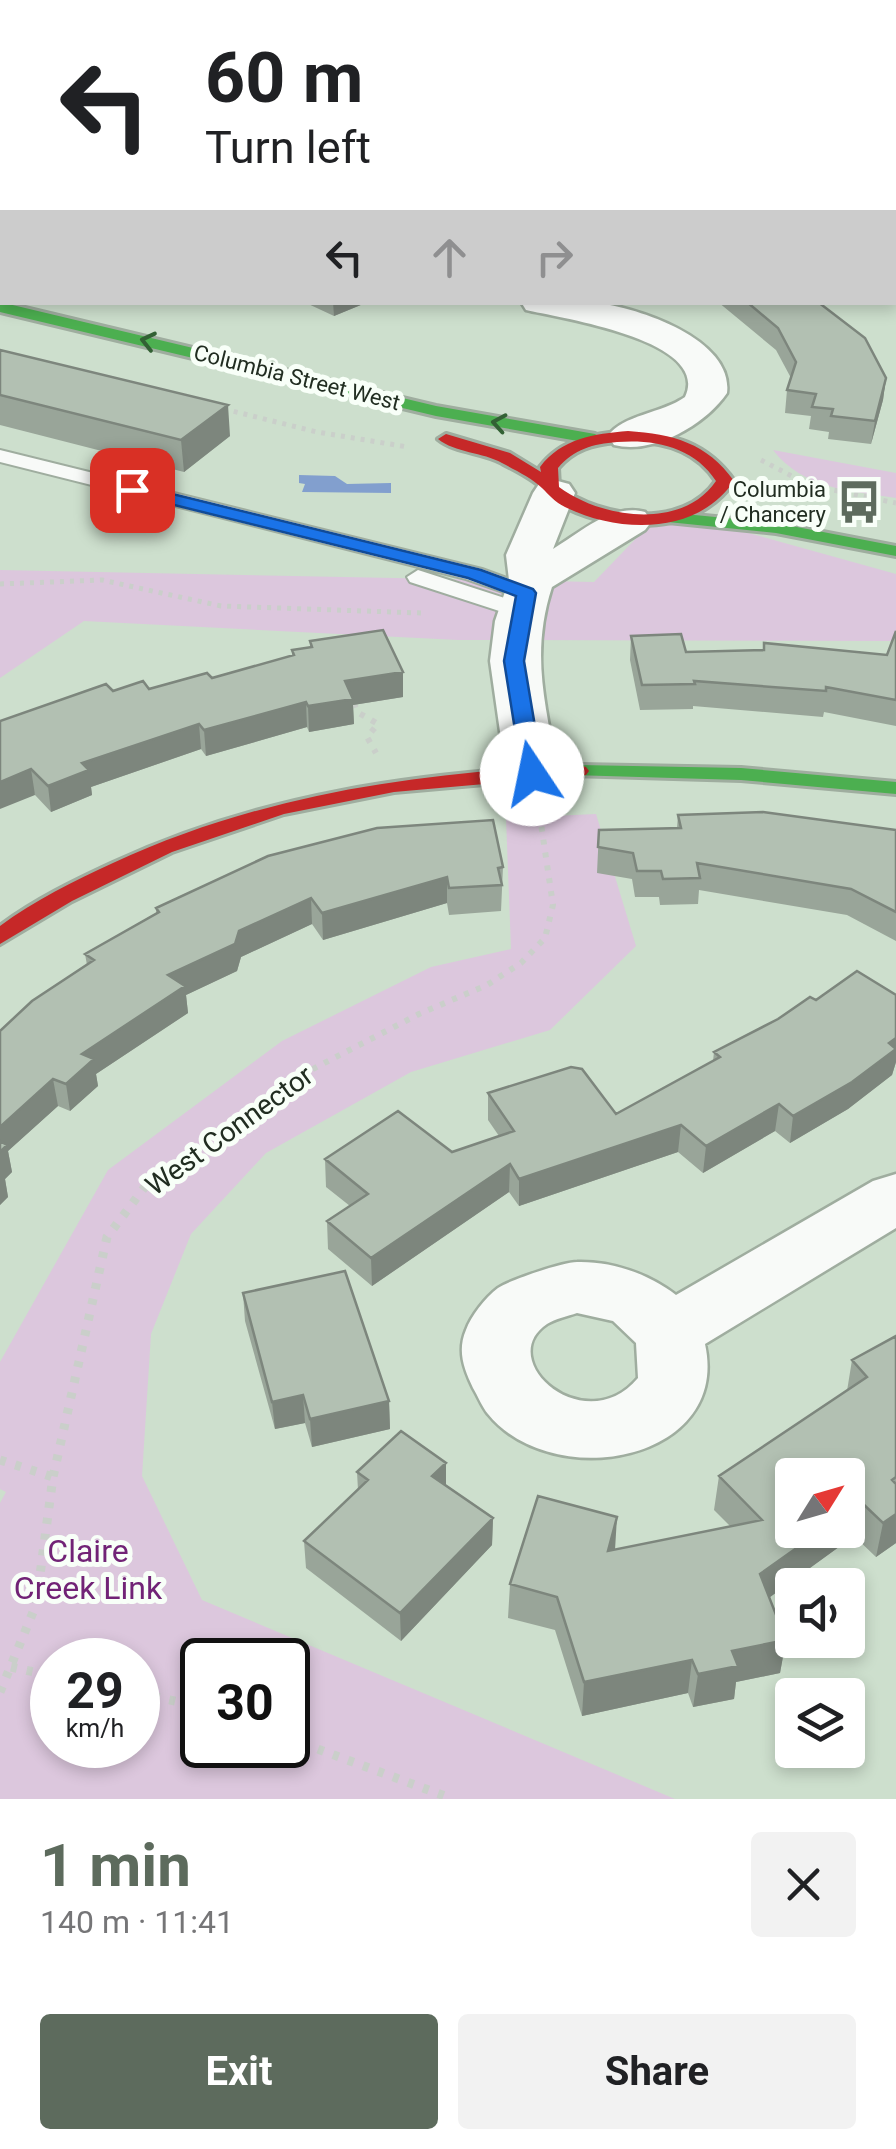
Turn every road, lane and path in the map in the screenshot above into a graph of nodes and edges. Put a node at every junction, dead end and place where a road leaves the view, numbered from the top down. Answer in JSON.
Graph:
{"nodes":[{"id":1,"x":552,"y":305,"type":"edge"},
{"id":2,"x":0,"y":307,"type":"edge"},
{"id":3,"x":697,"y":407,"type":"junction"},
{"id":4,"x":224,"y":409,"type":"edge"},
{"id":5,"x":612,"y":437,"type":"junction"},
{"id":6,"x":421,"y":441,"type":"joint"},
{"id":7,"x":754,"y":454,"type":"dead end"},
{"id":8,"x":0,"y":456,"type":"edge"},
{"id":9,"x":713,"y":461,"type":"junction"},
{"id":10,"x":749,"y":483,"type":"dead end"},
{"id":11,"x":810,"y":486,"type":"junction"},
{"id":12,"x":551,"y":488,"type":"junction"},
{"id":13,"x":801,"y":492,"type":"dead end"},
{"id":14,"x":896,"y":503,"type":"edge"},
{"id":15,"x":674,"y":518,"type":"junction"},
{"id":16,"x":630,"y":520,"type":"junction"},
{"id":17,"x":896,"y":551,"type":"edge"},
{"id":18,"x":0,"y":584,"type":"edge"},
{"id":19,"x":526,"y":595,"type":"junction"},
{"id":20,"x":435,"y":613,"type":"dead end"},
{"id":21,"x":354,"y":703,"type":"edge"},
{"id":22,"x":377,"y":754,"type":"dead end"},
{"id":23,"x":535,"y":787,"type":"junction"},
{"id":24,"x":896,"y":788,"type":"edge"},
{"id":25,"x":9,"y":918,"type":"edge"},
{"id":26,"x":896,"y":1198,"type":"edge"},
{"id":27,"x":668,"y":1333,"type":"dead end"},
{"id":28,"x":0,"y":1460,"type":"edge"},
{"id":29,"x":53,"y":1477,"type":"junction"},
{"id":30,"x":11,"y":1667,"type":"junction"},
{"id":31,"x":30,"y":1671,"type":"edge"},
{"id":32,"x":0,"y":1692,"type":"edge"},
{"id":33,"x":310,"y":1746,"type":"edge"},
{"id":34,"x":453,"y":1799,"type":"edge"}],
"edges":[{"from":1,"to":3,"type":"street"},
{"from":5,"to":2,"type":"main road","name":"Columbia Street West","one_way":true},
{"from":3,"to":5,"type":"street"},
{"from":3,"to":9,"type":"street"},
{"from":4,"to":6,"type":"path"},
{"from":5,"to":9,"type":"main road","name":"Columbia Street West"},
{"from":5,"to":12,"type":"main road"},
{"from":6,"to":12,"type":"main road","name":"Columbia Street West"},
{"from":7,"to":11,"type":"path"},
{"from":8,"to":19,"type":"lane"},
{"from":9,"to":10,"type":"main road"},
{"from":9,"to":15,"type":"main road"},
{"from":11,"to":13,"type":"path"},
{"from":11,"to":14,"type":"path"},
{"from":12,"to":16,"type":"main road","name":"Columbia Street West"},
{"from":12,"to":19,"type":"street"},
{"from":15,"to":16,"type":"main road","name":"Columbia Street West"},
{"from":15,"to":17,"type":"main road"},
{"from":16,"to":19,"type":"street"},
{"from":18,"to":20,"type":"path"},
{"from":19,"to":23,"type":"street"},
{"from":21,"to":22,"type":"path"},
{"from":23,"to":24,"type":"main road"},
{"from":23,"to":25,"type":"main road"},
{"from":23,"to":29,"type":"path","name":"West Connector"},
{"from":26,"to":27,"type":"street"},
{"from":28,"to":29,"type":"path"},
{"from":29,"to":30,"type":"path","name":"West Connector"},
{"from":30,"to":31,"type":"path"},
{"from":30,"to":32,"type":"path","name":"West Connector"},
{"from":33,"to":34,"type":"path"}]}
